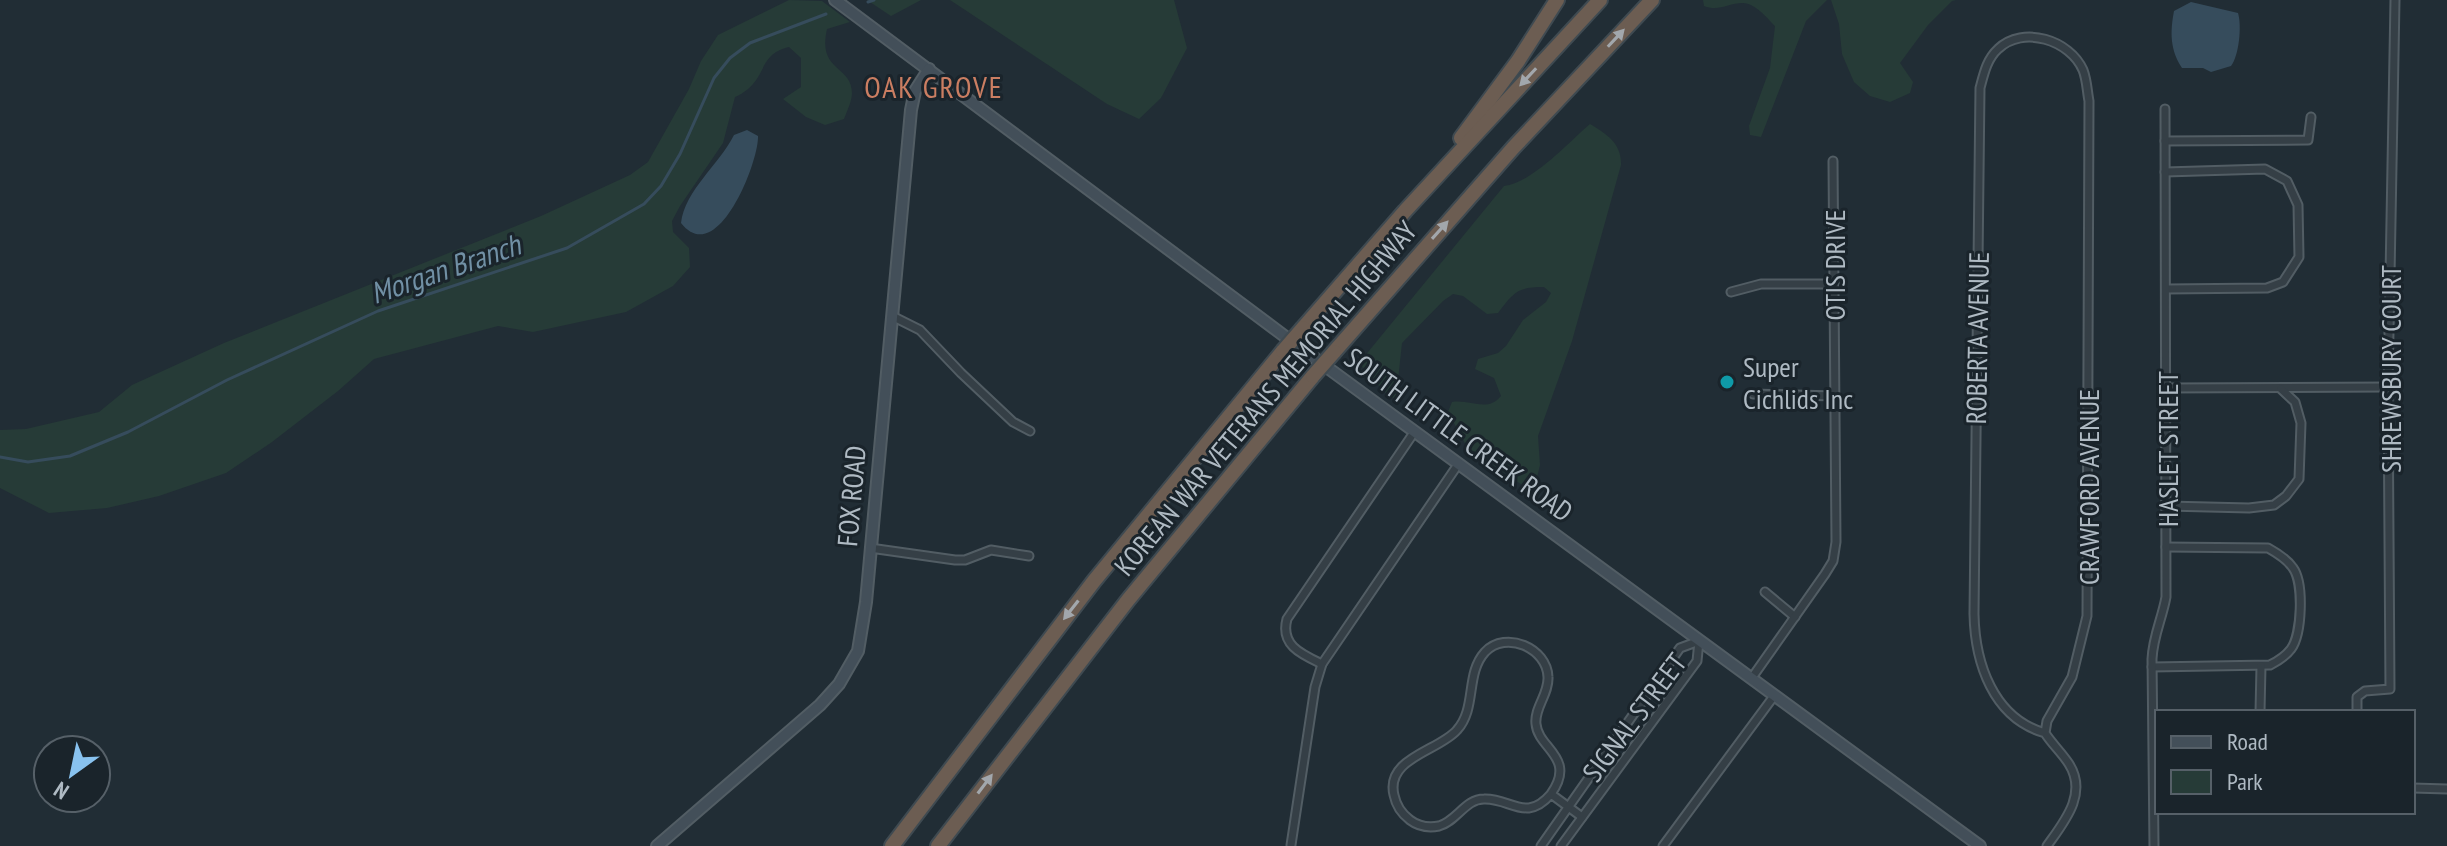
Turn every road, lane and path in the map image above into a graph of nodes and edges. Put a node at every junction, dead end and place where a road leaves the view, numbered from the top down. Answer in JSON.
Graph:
{"nodes":[{"id":1,"x":835,"y":0,"type":"edge"},
{"id":2,"x":1557,"y":0,"type":"edge"},
{"id":3,"x":1600,"y":0,"type":"edge"},
{"id":4,"x":1652,"y":0,"type":"edge"},
{"id":5,"x":2395,"y":0,"type":"edge"},
{"id":6,"x":929,"y":69,"type":"junction"},
{"id":7,"x":2089,"y":101,"type":"joint"},
{"id":8,"x":2165,"y":109,"type":"dead end"},
{"id":9,"x":2311,"y":117,"type":"dead end"},
{"id":10,"x":2165,"y":141,"type":"junction"},
{"id":11,"x":1833,"y":161,"type":"dead end"},
{"id":12,"x":2165,"y":172,"type":"junction"},
{"id":13,"x":1405,"y":211,"type":"junction"},
{"id":14,"x":1834,"y":284,"type":"junction"},
{"id":15,"x":2166,"y":289,"type":"junction"},
{"id":16,"x":1731,"y":292,"type":"dead end"},
{"id":17,"x":892,"y":316,"type":"junction"},
{"id":18,"x":2388,"y":387,"type":"junction"},
{"id":19,"x":2167,"y":388,"type":"junction"},
{"id":20,"x":2281,"y":389,"type":"junction"},
{"id":21,"x":1753,"y":394,"type":"dead end"},
{"id":22,"x":1835,"y":396,"type":"junction"},
{"id":23,"x":1030,"y":431,"type":"dead end"},
{"id":24,"x":1415,"y":431,"type":"junction"},
{"id":25,"x":1459,"y":463,"type":"junction"},
{"id":26,"x":2167,"y":506,"type":"junction"},
{"id":27,"x":2166,"y":547,"type":"junction"},
{"id":28,"x":870,"y":548,"type":"junction"},
{"id":29,"x":1029,"y":556,"type":"dead end"},
{"id":30,"x":1765,"y":592,"type":"dead end"},
{"id":31,"x":1795,"y":617,"type":"junction"},
{"id":32,"x":1699,"y":641,"type":"junction"},
{"id":33,"x":1322,"y":664,"type":"junction"},
{"id":34,"x":2261,"y":666,"type":"junction"},
{"id":35,"x":2152,"y":667,"type":"junction"},
{"id":36,"x":1751,"y":679,"type":"junction"},
{"id":37,"x":1774,"y":696,"type":"junction"},
{"id":38,"x":2260,"y":710,"type":"edge"},
{"id":39,"x":2357,"y":710,"type":"edge"},
{"id":40,"x":2155,"y":723,"type":"edge"},
{"id":41,"x":2045,"y":733,"type":"junction"},
{"id":42,"x":2155,"y":787,"type":"edge"},
{"id":43,"x":2415,"y":788,"type":"edge"},
{"id":44,"x":2447,"y":788,"type":"edge"},
{"id":45,"x":1551,"y":794,"type":"junction"},
{"id":46,"x":1568,"y":807,"type":"junction"},
{"id":47,"x":1582,"y":817,"type":"junction"},
{"id":48,"x":1291,"y":845,"type":"edge"},
{"id":49,"x":657,"y":846,"type":"edge"},
{"id":50,"x":892,"y":846,"type":"edge"},
{"id":51,"x":938,"y":846,"type":"edge"},
{"id":52,"x":1541,"y":846,"type":"edge"},
{"id":53,"x":1561,"y":846,"type":"edge"},
{"id":54,"x":1663,"y":846,"type":"edge"},
{"id":55,"x":1980,"y":846,"type":"edge"},
{"id":56,"x":2047,"y":846,"type":"edge"},
{"id":57,"x":2154,"y":846,"type":"edge"}],
"edges":[{"from":1,"to":6,"type":"street","name":"SOUTH LITTLE CREEK ROAD"},
{"from":2,"to":13,"type":"highway"},
{"from":3,"to":13,"type":"highway","name":"KOREAN WAR VETERANS MEMORIAL HIGHWAY","one_way":true},
{"from":51,"to":4,"type":"highway","name":"KOREAN WAR VETERANS MEMORIAL HIGHWAY","one_way":true,"bridge":true},
{"from":5,"to":18,"type":"street","name":"SHREWSBURY COURT"},
{"from":6,"to":17,"type":"street","name":"FOX ROAD"},
{"from":6,"to":24,"type":"street","name":"SOUTH LITTLE CREEK ROAD"},
{"from":7,"to":41,"type":"street","name":"CRAWFORD AVENUE"},
{"from":7,"to":41,"type":"street","name":"ROBERTA AVENUE"},
{"from":8,"to":10,"type":"street","name":"HASLET STREET"},
{"from":9,"to":10,"type":"street"},
{"from":10,"to":12,"type":"street","name":"HASLET STREET"},
{"from":11,"to":14,"type":"street","name":"OTIS DRIVE"},
{"from":12,"to":15,"type":"street","name":"HASLET STREET"},
{"from":12,"to":15,"type":"street"},
{"from":13,"to":50,"type":"highway","name":"KOREAN WAR VETERANS MEMORIAL HIGHWAY","one_way":true,"bridge":true},
{"from":14,"to":16,"type":"street"},
{"from":14,"to":22,"type":"street","name":"OTIS DRIVE"},
{"from":15,"to":19,"type":"street","name":"HASLET STREET"},
{"from":17,"to":23,"type":"street"},
{"from":17,"to":28,"type":"street","name":"FOX ROAD"},
{"from":18,"to":20,"type":"street"},
{"from":18,"to":39,"type":"street","name":"SHREWSBURY COURT"},
{"from":19,"to":20,"type":"street"},
{"from":19,"to":26,"type":"street","name":"HASLET STREET"},
{"from":20,"to":26,"type":"street"},
{"from":21,"to":22,"type":"street"},
{"from":22,"to":31,"type":"street","name":"OTIS DRIVE"},
{"from":24,"to":25,"type":"street","name":"SOUTH LITTLE CREEK ROAD"},
{"from":24,"to":33,"type":"street"},
{"from":25,"to":32,"type":"street","name":"SOUTH LITTLE CREEK ROAD"},
{"from":25,"to":33,"type":"street"},
{"from":26,"to":27,"type":"street","name":"HASLET STREET"},
{"from":27,"to":34,"type":"street"},
{"from":27,"to":35,"type":"street","name":"HASLET STREET"},
{"from":28,"to":29,"type":"street"},
{"from":28,"to":49,"type":"street","name":"FOX ROAD"},
{"from":30,"to":31,"type":"street"},
{"from":31,"to":36,"type":"street","name":"OTIS DRIVE"},
{"from":32,"to":36,"type":"street","name":"SOUTH LITTLE CREEK ROAD"},
{"from":32,"to":46,"type":"street","name":"SIGNAL STREET"},
{"from":32,"to":47,"type":"street","name":"SIGNAL STREET"},
{"from":33,"to":48,"type":"street"},
{"from":34,"to":35,"type":"street"},
{"from":34,"to":38,"type":"street"},
{"from":35,"to":40,"type":"street","name":"HASLET STREET"},
{"from":36,"to":37,"type":"street","name":"SOUTH LITTLE CREEK ROAD"},
{"from":37,"to":54,"type":"street"},
{"from":37,"to":55,"type":"street","name":"SOUTH LITTLE CREEK ROAD"},
{"from":40,"to":42,"type":"street","name":"HASLET STREET"},
{"from":41,"to":56,"type":"street"},
{"from":42,"to":57,"type":"street","name":"HASLET STREET"},
{"from":43,"to":44,"type":"street"},
{"from":45,"to":45,"type":"street"},
{"from":45,"to":46,"type":"street"},
{"from":46,"to":47,"type":"street"},
{"from":46,"to":52,"type":"street","name":"SIGNAL STREET"},
{"from":47,"to":53,"type":"street","name":"SIGNAL STREET"}]}
